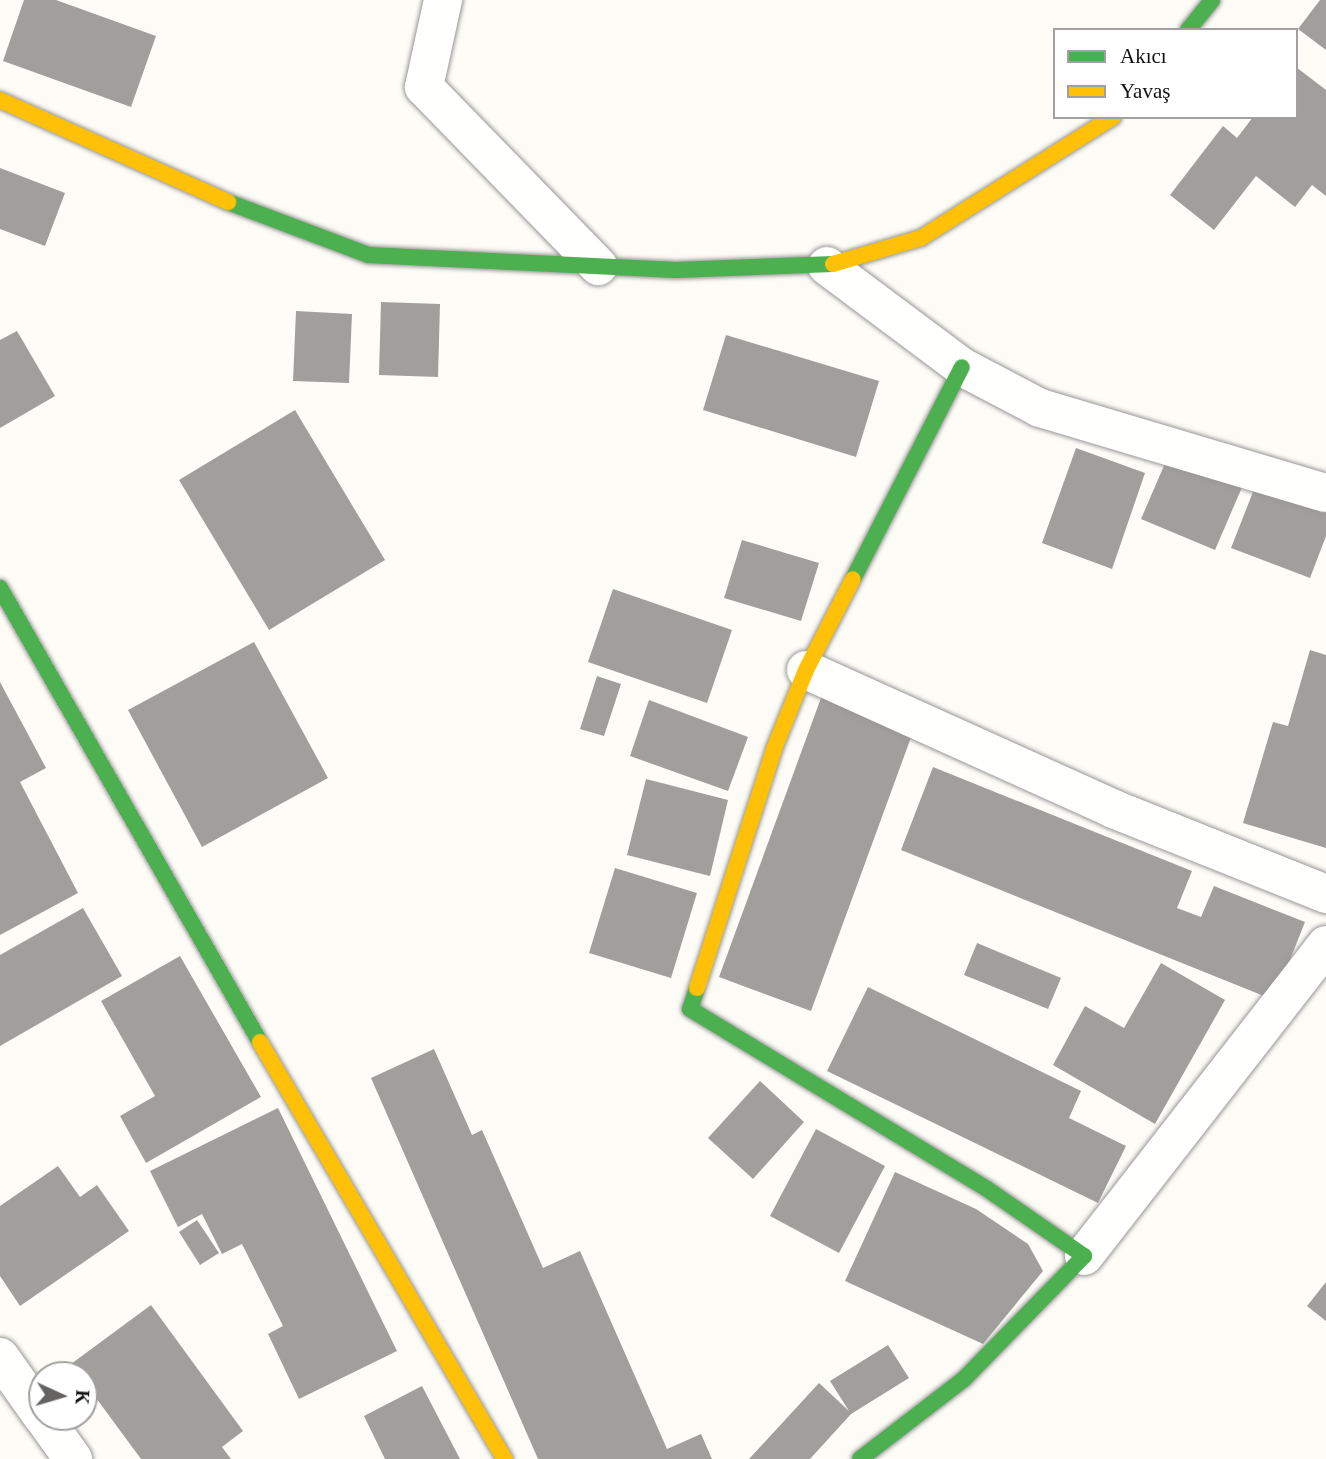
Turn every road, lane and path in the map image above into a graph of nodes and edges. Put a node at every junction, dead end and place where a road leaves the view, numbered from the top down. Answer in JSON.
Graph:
{"nodes":[{"id":1,"x":443,"y":0,"type":"edge"},
{"id":2,"x":1212,"y":0,"type":"edge"},
{"id":3,"x":1190,"y":28,"type":"edge"},
{"id":4,"x":0,"y":100,"type":"edge"},
{"id":5,"x":1110,"y":119,"type":"edge"},
{"id":6,"x":828,"y":265,"type":"junction"},
{"id":7,"x":598,"y":266,"type":"junction"},
{"id":8,"x":962,"y":367,"type":"junction"},
{"id":9,"x":1326,"y":492,"type":"edge"},
{"id":10,"x":0,"y":588,"type":"edge"},
{"id":11,"x":806,"y":670,"type":"junction"},
{"id":12,"x":1326,"y":894,"type":"edge"},
{"id":13,"x":1326,"y":945,"type":"edge"},
{"id":14,"x":1084,"y":1256,"type":"junction"},
{"id":15,"x":0,"y":1357,"type":"edge"},
{"id":16,"x":28,"y":1395,"type":"edge"},
{"id":17,"x":53,"y":1431,"type":"edge"},
{"id":18,"x":73,"y":1459,"type":"edge"},
{"id":19,"x":505,"y":1459,"type":"edge"},
{"id":20,"x":860,"y":1459,"type":"edge"}],
"edges":[{"from":1,"to":7,"type":"street"},
{"from":2,"to":3,"type":"street"},
{"from":4,"to":7,"type":"street"},
{"from":5,"to":6,"type":"street"},
{"from":6,"to":7,"type":"street"},
{"from":6,"to":8,"type":"street"},
{"from":8,"to":9,"type":"street"},
{"from":8,"to":11,"type":"street"},
{"from":10,"to":19,"type":"street"},
{"from":11,"to":12,"type":"street"},
{"from":11,"to":14,"type":"street"},
{"from":13,"to":14,"type":"street"},
{"from":14,"to":20,"type":"street"},
{"from":15,"to":16,"type":"street"},
{"from":17,"to":18,"type":"street"}]}
